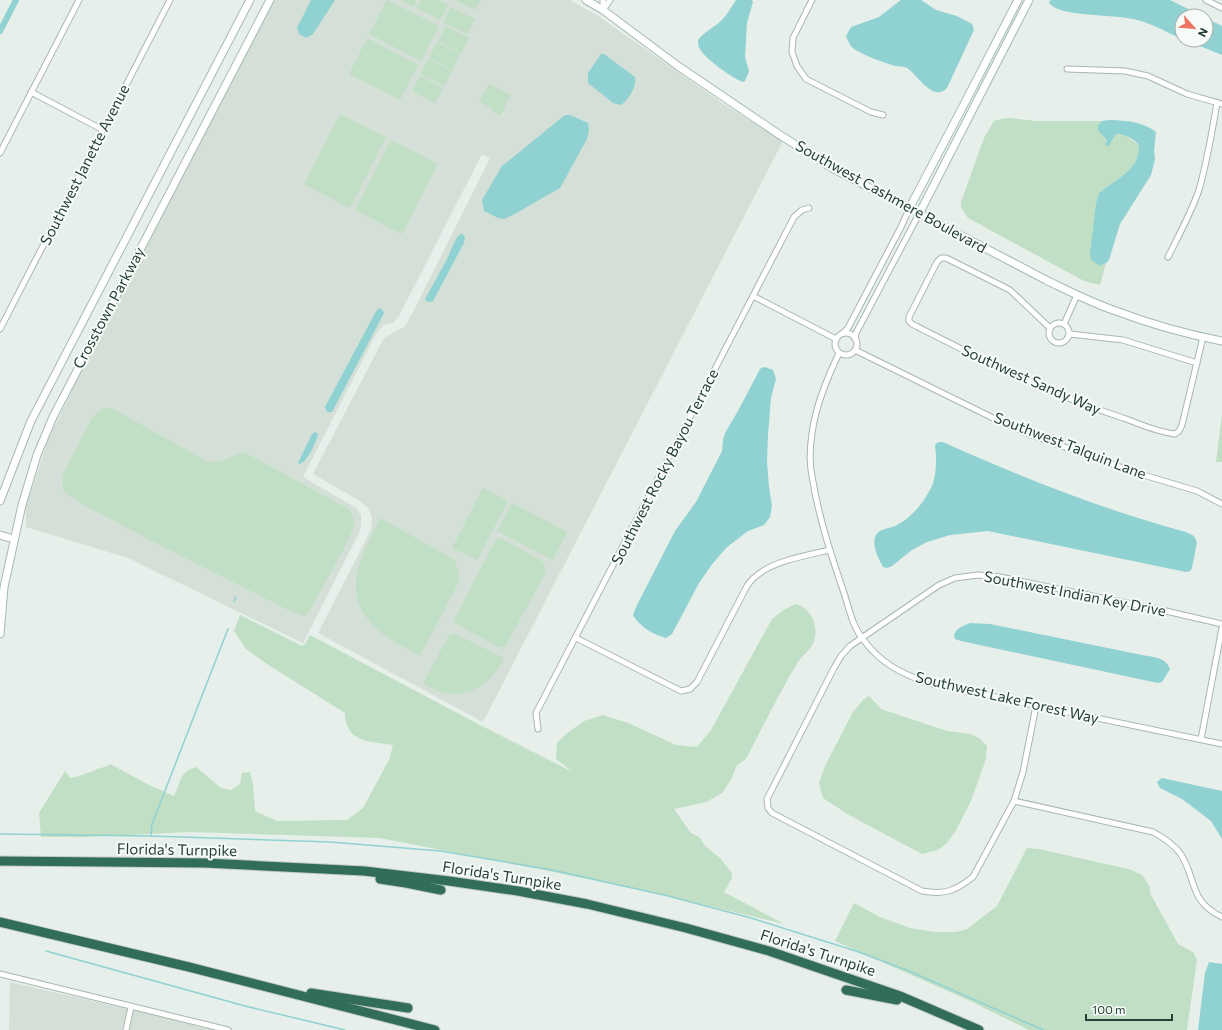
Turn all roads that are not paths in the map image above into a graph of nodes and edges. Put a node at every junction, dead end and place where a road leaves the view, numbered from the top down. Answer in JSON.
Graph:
{"nodes":[{"id":1,"x":79,"y":0,"type":"edge"},
{"id":2,"x":170,"y":0,"type":"edge"},
{"id":3,"x":250,"y":0,"type":"edge"},
{"id":4,"x":270,"y":0,"type":"edge"},
{"id":5,"x":586,"y":0,"type":"edge"},
{"id":6,"x":603,"y":0,"type":"edge"},
{"id":7,"x":610,"y":0,"type":"edge"},
{"id":8,"x":812,"y":0,"type":"edge"},
{"id":9,"x":1018,"y":0,"type":"edge"},
{"id":10,"x":1029,"y":0,"type":"edge"},
{"id":11,"x":1206,"y":0,"type":"edge"},
{"id":12,"x":1222,"y":8,"type":"edge"},
{"id":13,"x":603,"y":10,"type":"junction"},
{"id":14,"x":1067,"y":69,"type":"dead end"},
{"id":15,"x":31,"y":92,"type":"junction"},
{"id":16,"x":1220,"y":103,"type":"edge"},
{"id":17,"x":883,"y":115,"type":"dead end"},
{"id":18,"x":103,"y":130,"type":"junction"},
{"id":19,"x":0,"y":153,"type":"edge"},
{"id":20,"x":809,"y":208,"type":"dead end"},
{"id":21,"x":909,"y":209,"type":"junction"},
{"id":22,"x":919,"y":214,"type":"junction"},
{"id":23,"x":1168,"y":257,"type":"dead end"},
{"id":24,"x":870,"y":286,"type":"junction"},
{"id":25,"x":880,"y":289,"type":"junction"},
{"id":26,"x":1077,"y":295,"type":"junction"},
{"id":27,"x":753,"y":296,"type":"junction"},
{"id":28,"x":1064,"y":324,"type":"junction"},
{"id":29,"x":1050,"y":328,"type":"junction"},
{"id":30,"x":0,"y":329,"type":"edge"},
{"id":31,"x":843,"y":333,"type":"junction"},
{"id":32,"x":1070,"y":334,"type":"junction"},
{"id":33,"x":1203,"y":337,"type":"junction"},
{"id":34,"x":836,"y":339,"type":"junction"},
{"id":35,"x":855,"y":339,"type":"junction"},
{"id":36,"x":1222,"y":341,"type":"edge"},
{"id":37,"x":855,"y":350,"type":"junction"},
{"id":38,"x":839,"y":353,"type":"junction"},
{"id":39,"x":1197,"y":363,"type":"junction"},
{"id":40,"x":0,"y":501,"type":"edge"},
{"id":41,"x":1222,"y":504,"type":"edge"},
{"id":42,"x":0,"y":535,"type":"edge"},
{"id":43,"x":14,"y":539,"type":"junction"},
{"id":44,"x":830,"y":550,"type":"junction"},
{"id":45,"x":1222,"y":624,"type":"edge"},
{"id":46,"x":1222,"y":628,"type":"edge"},
{"id":47,"x":0,"y":634,"type":"edge"},
{"id":48,"x":576,"y":638,"type":"junction"},
{"id":49,"x":862,"y":638,"type":"junction"},
{"id":50,"x":1036,"y":706,"type":"junction"},
{"id":51,"x":538,"y":729,"type":"dead end"},
{"id":52,"x":1201,"y":739,"type":"junction"},
{"id":53,"x":1222,"y":744,"type":"edge"},
{"id":54,"x":1014,"y":801,"type":"junction"},
{"id":55,"x":0,"y":861,"type":"edge"},
{"id":56,"x":336,"y":870,"type":"junction"},
{"id":57,"x":441,"y":890,"type":"dead end"},
{"id":58,"x":1222,"y":917,"type":"edge"},
{"id":59,"x":0,"y":922,"type":"edge"},
{"id":60,"x":0,"y":974,"type":"edge"},
{"id":61,"x":264,"y":986,"type":"junction"},
{"id":62,"x":846,"y":990,"type":"dead end"},
{"id":63,"x":131,"y":1007,"type":"junction"},
{"id":64,"x":408,"y":1008,"type":"dead end"},
{"id":65,"x":935,"y":1010,"type":"junction"},
{"id":66,"x":126,"y":1030,"type":"edge"},
{"id":67,"x":228,"y":1030,"type":"edge"},
{"id":68,"x":434,"y":1030,"type":"edge"},
{"id":69,"x":979,"y":1030,"type":"edge"}],
"edges":[{"from":1,"to":15,"type":"street"},
{"from":2,"to":18,"type":"street","name":"Southwest Janette Avenue"},
{"from":3,"to":40,"type":"main road","name":"Crosstown Parkway"},
{"from":4,"to":43,"type":"main road","name":"Crosstown Parkway"},
{"from":5,"to":13,"type":"main road","name":"Southwest Cashmere Boulevard"},
{"from":6,"to":13,"type":"street"},
{"from":7,"to":13,"type":"street"},
{"from":8,"to":17,"type":"street"},
{"from":9,"to":21,"type":"main road"},
{"from":10,"to":22,"type":"main road"},
{"from":11,"to":12,"type":"street"},
{"from":13,"to":21,"type":"main road","name":"Southwest Cashmere Boulevard"},
{"from":14,"to":16,"type":"street"},
{"from":15,"to":18,"type":"street"},
{"from":15,"to":19,"type":"street"},
{"from":16,"to":23,"type":"street"},
{"from":18,"to":30,"type":"street","name":"Southwest Janette Avenue"},
{"from":20,"to":27,"type":"street","name":"Southwest Rocky Bayou Terrace"},
{"from":21,"to":22,"type":"main road","name":"Southwest Cashmere Boulevard"},
{"from":21,"to":24,"type":"street"},
{"from":22,"to":25,"type":"street"},
{"from":22,"to":26,"type":"main road","name":"Southwest Cashmere Boulevard"},
{"from":24,"to":25,"type":"street"},
{"from":24,"to":31,"type":"street"},
{"from":25,"to":35,"type":"street"},
{"from":26,"to":28,"type":"street"},
{"from":26,"to":33,"type":"main road","name":"Southwest Cashmere Boulevard"},
{"from":27,"to":34,"type":"street"},
{"from":27,"to":48,"type":"street","name":"Southwest Rocky Bayou Terrace"},
{"from":28,"to":29,"type":"street"},
{"from":28,"to":32,"type":"street"},
{"from":29,"to":32,"type":"street"},
{"from":29,"to":39,"type":"street","name":"Southwest Sandy Way"},
{"from":31,"to":34,"type":"street"},
{"from":31,"to":35,"type":"street"},
{"from":32,"to":39,"type":"street"},
{"from":33,"to":36,"type":"main road","name":"Southwest Cashmere Boulevard"},
{"from":33,"to":39,"type":"street","name":"Southwest Sandy Way"},
{"from":34,"to":38,"type":"street"},
{"from":35,"to":37,"type":"street"},
{"from":37,"to":38,"type":"street"},
{"from":37,"to":41,"type":"street","name":"Southwest Talquin Lane"},
{"from":38,"to":44,"type":"street","name":"Southwest Lake Forest Way"},
{"from":42,"to":43,"type":"main road"},
{"from":43,"to":47,"type":"main road","name":"Crosstown Parkway"},
{"from":44,"to":48,"type":"street"},
{"from":44,"to":49,"type":"street","name":"Southwest Lake Forest Way"},
{"from":45,"to":49,"type":"street","name":"Southwest Indian Key Drive"},
{"from":46,"to":52,"type":"street"},
{"from":48,"to":51,"type":"street","name":"Southwest Rocky Bayou Terrace"},
{"from":49,"to":50,"type":"street","name":"Southwest Lake Forest Way"},
{"from":49,"to":54,"type":"street","name":"Southwest Indian Key Drive"},
{"from":50,"to":52,"type":"street","name":"Southwest Lake Forest Way"},
{"from":50,"to":54,"type":"street","name":"Southwest Indian Key Drive"},
{"from":52,"to":53,"type":"street","name":"Southwest Lake Forest Way"},
{"from":54,"to":58,"type":"street"},
{"from":55,"to":56,"type":"highway","name":"Florida's Turnpike"},
{"from":56,"to":57,"type":"highway"},
{"from":56,"to":65,"type":"highway","name":"Florida's Turnpike"},
{"from":59,"to":61,"type":"highway"},
{"from":60,"to":63,"type":"street"},
{"from":61,"to":64,"type":"highway"},
{"from":61,"to":68,"type":"highway"},
{"from":62,"to":65,"type":"highway"},
{"from":63,"to":66,"type":"street"},
{"from":63,"to":67,"type":"street"},
{"from":65,"to":69,"type":"highway","name":"Florida's Turnpike"}]}
